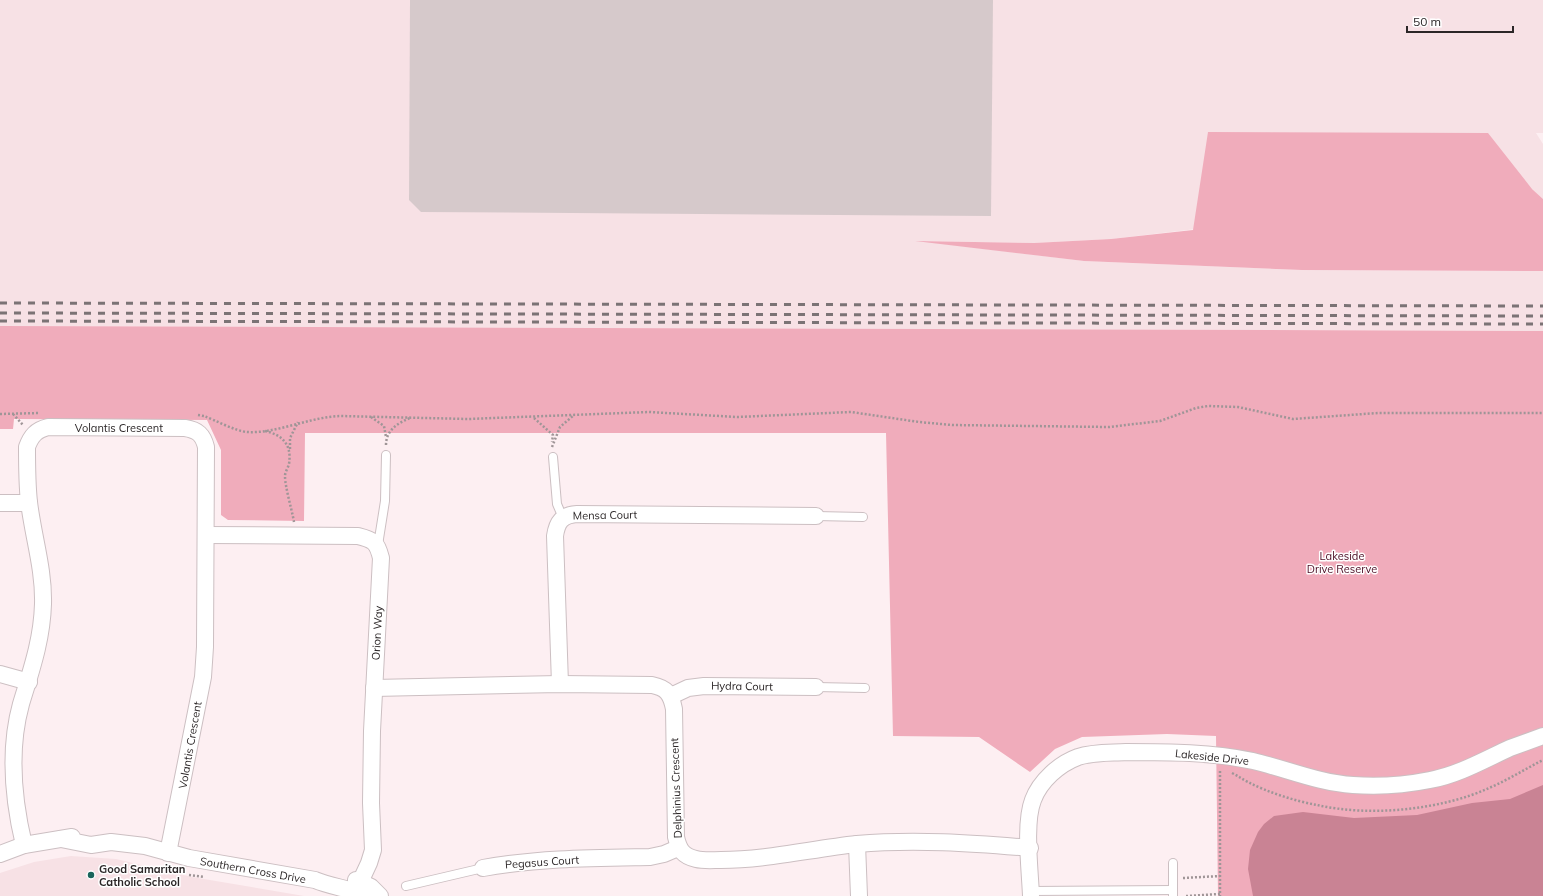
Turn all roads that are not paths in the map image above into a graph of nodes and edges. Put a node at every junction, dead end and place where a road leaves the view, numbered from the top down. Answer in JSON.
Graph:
{"nodes":[{"id":1,"x":386,"y":455,"type":"road end"},
{"id":2,"x":553,"y":457,"type":"road end"},
{"id":3,"x":0,"y":503,"type":"edge"},
{"id":4,"x":29,"y":503,"type":"junction"},
{"id":5,"x":816,"y":516,"type":"joint"},
{"id":6,"x":862,"y":517,"type":"dead end"},
{"id":7,"x":563,"y":518,"type":"junction"},
{"id":8,"x":206,"y":535,"type":"junction"},
{"id":9,"x":378,"y":545,"type":"junction"},
{"id":10,"x":0,"y":674,"type":"edge"},
{"id":11,"x":29,"y":682,"type":"junction"},
{"id":12,"x":560,"y":684,"type":"junction"},
{"id":13,"x":816,"y":687,"type":"joint"},
{"id":14,"x":374,"y":688,"type":"junction"},
{"id":15,"x":865,"y":688,"type":"dead end"},
{"id":16,"x":671,"y":696,"type":"junction"},
{"id":17,"x":1543,"y":736,"type":"edge"},
{"id":18,"x":857,"y":844,"type":"junction"},
{"id":19,"x":24,"y":845,"type":"junction"},
{"id":20,"x":678,"y":848,"type":"junction"},
{"id":21,"x":1030,"y":848,"type":"junction"},
{"id":22,"x":168,"y":853,"type":"junction"},
{"id":23,"x":0,"y":854,"type":"edge"},
{"id":24,"x":1173,"y":863,"type":"dead end"},
{"id":25,"x":483,"y":868,"type":"joint"},
{"id":26,"x":406,"y":886,"type":"dead end"},
{"id":27,"x":360,"y":889,"type":"edge"},
{"id":28,"x":1173,"y":893,"type":"edge"},
{"id":29,"x":1031,"y":894,"type":"edge"},
{"id":30,"x":380,"y":896,"type":"edge"},
{"id":31,"x":859,"y":896,"type":"edge"}],
"edges":[{"from":1,"to":9,"type":"lane"},
{"from":2,"to":7,"type":"lane"},
{"from":3,"to":4,"type":"street"},
{"from":4,"to":8,"type":"street","name":"Volantis Crescent"},
{"from":4,"to":11,"type":"street","name":"Volantis Crescent"},
{"from":5,"to":6,"type":"lane"},
{"from":5,"to":7,"type":"street","name":"Mensa Court"},
{"from":7,"to":12,"type":"street","name":"Mensa Court"},
{"from":8,"to":9,"type":"street"},
{"from":8,"to":22,"type":"street","name":"Volantis Crescent"},
{"from":9,"to":14,"type":"street","name":"Orion Way"},
{"from":10,"to":11,"type":"street"},
{"from":11,"to":19,"type":"street","name":"Volantis Crescent"},
{"from":12,"to":14,"type":"street"},
{"from":12,"to":16,"type":"street"},
{"from":13,"to":15,"type":"lane"},
{"from":13,"to":16,"type":"street","name":"Hydra Court"},
{"from":14,"to":27,"type":"street","name":"Orion Way"},
{"from":16,"to":20,"type":"street","name":"Delphinius Crescent"},
{"from":17,"to":21,"type":"street","name":"Lakeside Drive"},
{"from":18,"to":20,"type":"street","name":"Delphinius Crescent"},
{"from":18,"to":21,"type":"street","name":"Delphinius Crescent"},
{"from":18,"to":31,"type":"street"},
{"from":19,"to":22,"type":"street","name":"Southern Cross Drive"},
{"from":19,"to":23,"type":"street","name":"Southern Cross Drive"},
{"from":20,"to":25,"type":"street","name":"Pegasus Court"},
{"from":21,"to":29,"type":"street","name":"Lakeside Drive"},
{"from":22,"to":27,"type":"street","name":"Southern Cross Drive"},
{"from":24,"to":28,"type":"lane"},
{"from":25,"to":26,"type":"lane","name":"Pegasus Court"},
{"from":27,"to":30,"type":"street","name":"Southern Cross Drive"},
{"from":28,"to":29,"type":"lane"}]}
